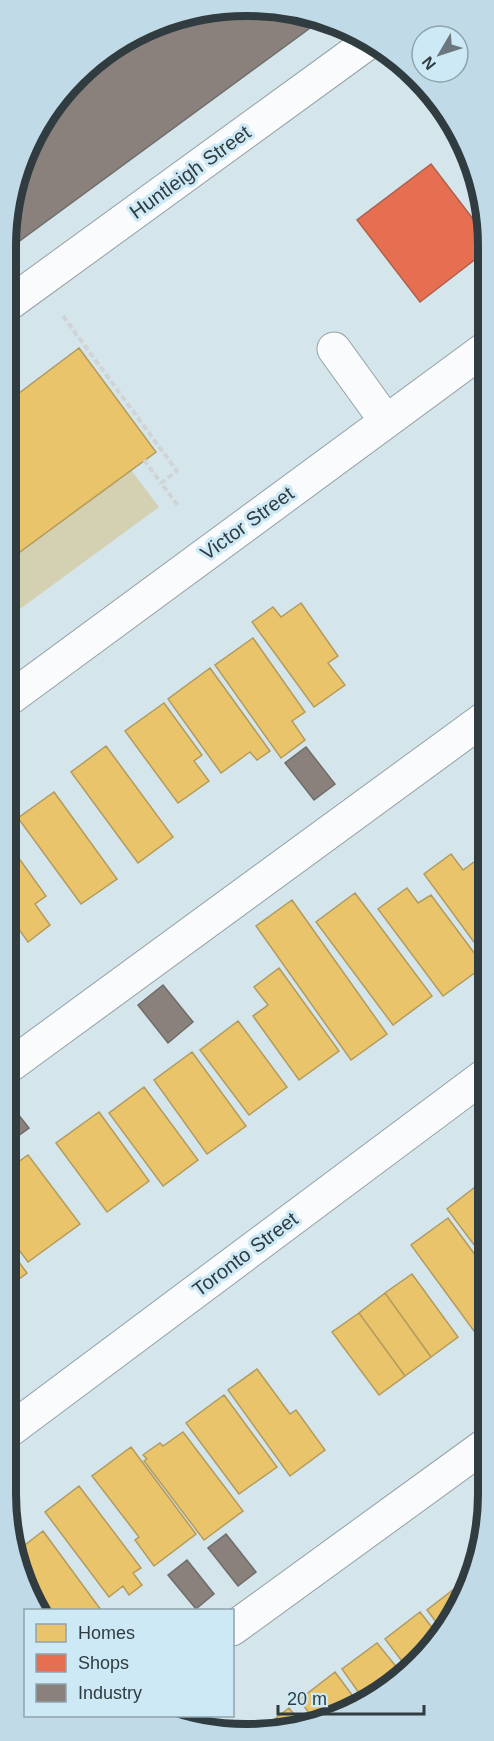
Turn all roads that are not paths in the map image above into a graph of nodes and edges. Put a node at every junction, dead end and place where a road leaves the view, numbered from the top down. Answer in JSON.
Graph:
{"nodes":[{"id":1,"x":362,"y":47,"type":"edge"},
{"id":2,"x":16,"y":299,"type":"edge"},
{"id":3,"x":334,"y":349,"type":"dead end"},
{"id":4,"x":478,"y":354,"type":"edge"},
{"id":5,"x":386,"y":421,"type":"junction"},
{"id":6,"x":16,"y":694,"type":"edge"},
{"id":7,"x":478,"y":723,"type":"edge"},
{"id":8,"x":16,"y":1061,"type":"edge"},
{"id":9,"x":478,"y":1080,"type":"edge"},
{"id":10,"x":16,"y":1426,"type":"edge"},
{"id":11,"x":478,"y":1450,"type":"edge"},
{"id":12,"x":234,"y":1628,"type":"edge"}],
"edges":[{"from":1,"to":2,"type":"street","name":"Huntleigh Street"},
{"from":3,"to":5,"type":"street"},
{"from":4,"to":5,"type":"street","name":"Victor Street"},
{"from":5,"to":6,"type":"street","name":"Victor Street"},
{"from":7,"to":8,"type":"street"},
{"from":9,"to":10,"type":"street","name":"Toronto Street"},
{"from":11,"to":12,"type":"street"}]}
